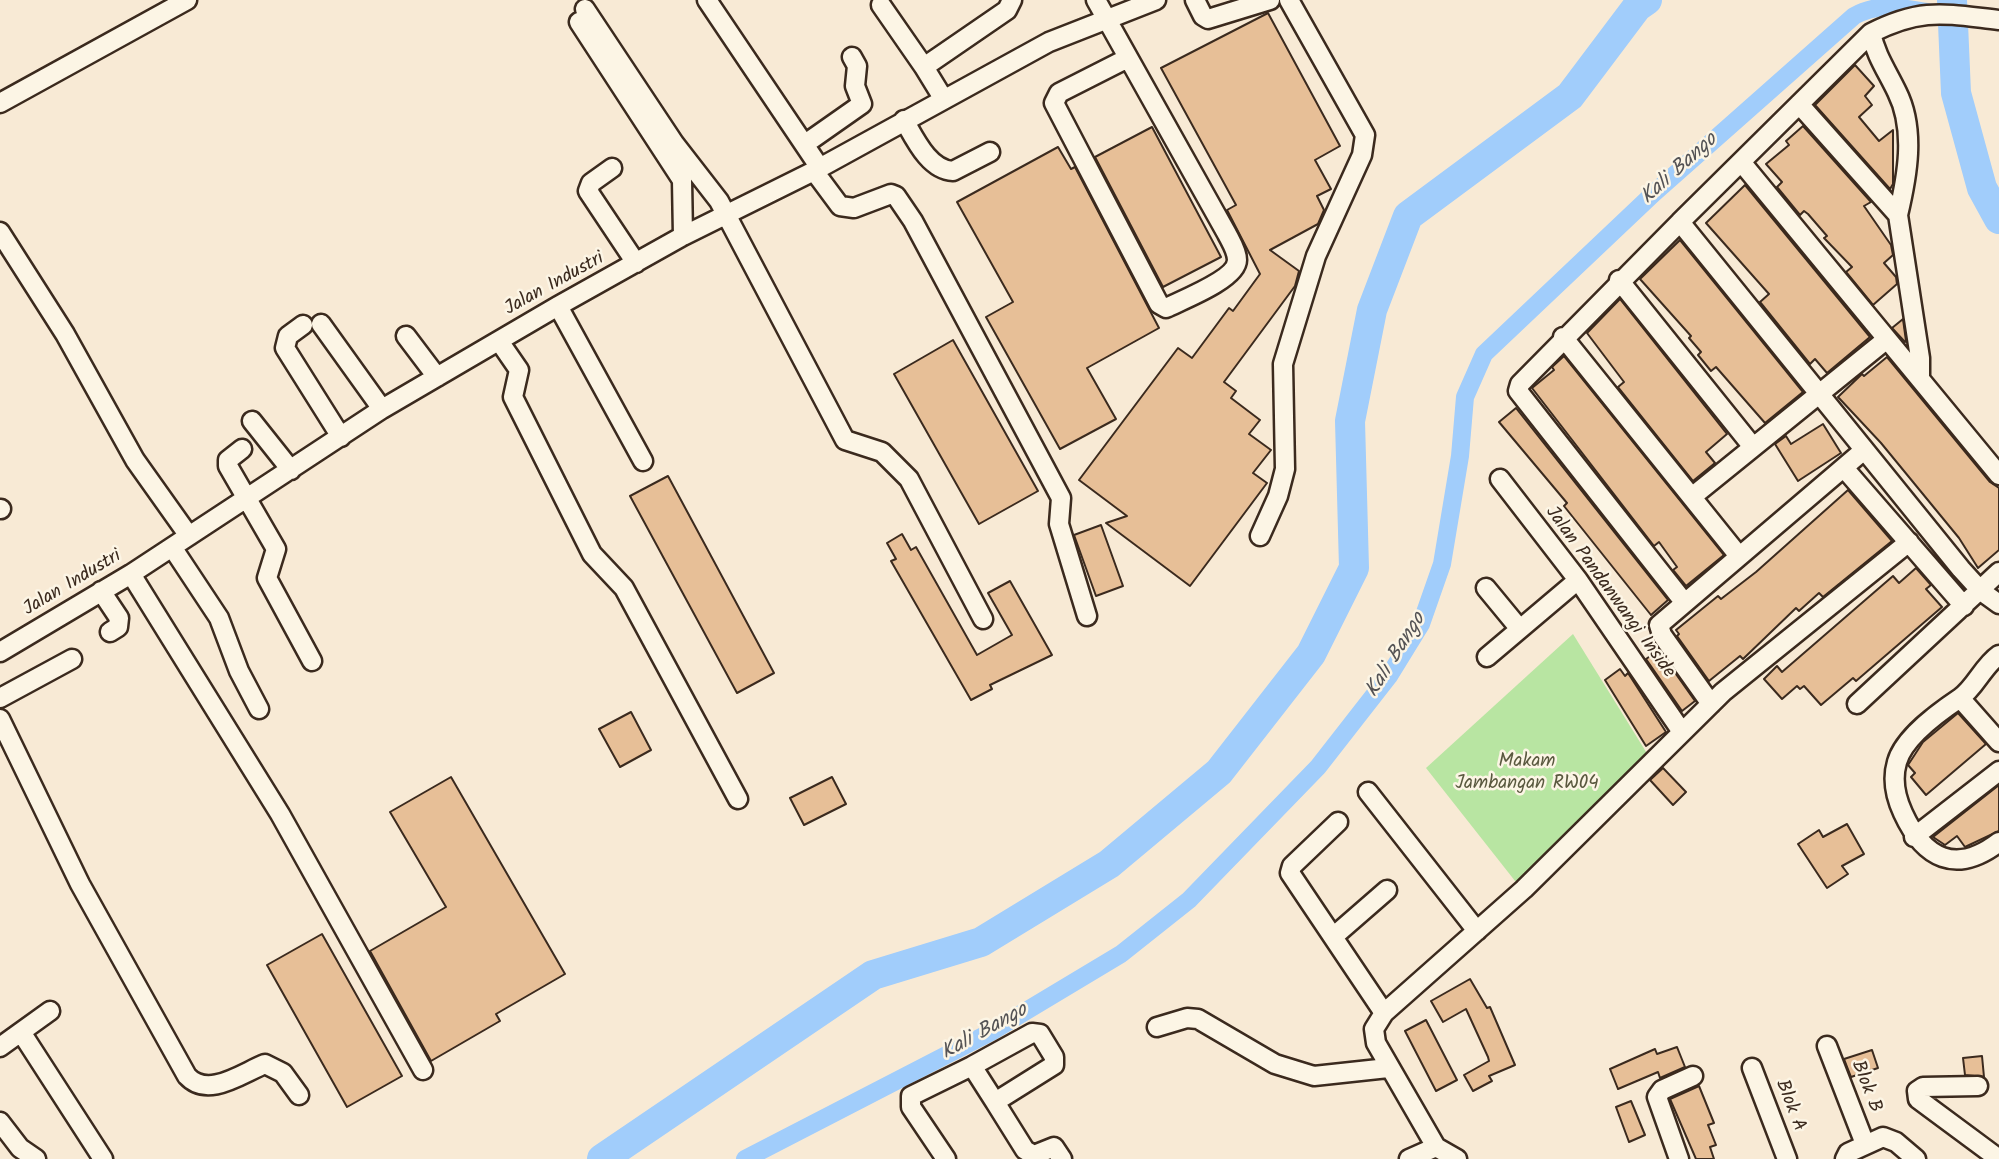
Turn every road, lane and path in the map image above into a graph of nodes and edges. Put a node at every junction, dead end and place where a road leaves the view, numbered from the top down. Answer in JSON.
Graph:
{"nodes":[{"id":1,"x":187,"y":0,"type":"edge"},
{"id":2,"x":707,"y":0,"type":"edge"},
{"id":3,"x":1012,"y":0,"type":"edge"},
{"id":4,"x":1096,"y":0,"type":"edge"},
{"id":5,"x":1156,"y":0,"type":"edge"},
{"id":6,"x":1195,"y":0,"type":"edge"},
{"id":7,"x":1270,"y":0,"type":"edge"},
{"id":8,"x":1289,"y":0,"type":"edge"},
{"id":9,"x":881,"y":5,"type":"dead end"},
{"id":10,"x":1105,"y":18,"type":"junction"},
{"id":11,"x":1999,"y":20,"type":"edge"},
{"id":12,"x":1871,"y":33,"type":"junction"},
{"id":13,"x":852,"y":57,"type":"dead end"},
{"id":14,"x":1128,"y":58,"type":"junction"},
{"id":15,"x":924,"y":67,"type":"junction"},
{"id":16,"x":943,"y":98,"type":"junction"},
{"id":17,"x":0,"y":103,"type":"edge"},
{"id":18,"x":1800,"y":104,"type":"junction"},
{"id":19,"x":904,"y":120,"type":"junction"},
{"id":20,"x":805,"y":144,"type":"junction"},
{"id":21,"x":990,"y":152,"type":"dead end"},
{"id":22,"x":1742,"y":163,"type":"junction"},
{"id":23,"x":612,"y":168,"type":"dead end"},
{"id":24,"x":817,"y":169,"type":"junction"},
{"id":25,"x":727,"y":215,"type":"junction"},
{"id":26,"x":1898,"y":215,"type":"junction"},
{"id":27,"x":1680,"y":222,"type":"junction"},
{"id":28,"x":0,"y":232,"type":"edge"},
{"id":29,"x":683,"y":236,"type":"junction"},
{"id":30,"x":636,"y":263,"type":"junction"},
{"id":31,"x":1619,"y":281,"type":"junction"},
{"id":32,"x":558,"y":306,"type":"junction"},
{"id":33,"x":303,"y":324,"type":"dead end"},
{"id":34,"x":321,"y":324,"type":"dead end"},
{"id":35,"x":406,"y":336,"type":"dead end"},
{"id":36,"x":1563,"y":337,"type":"junction"},
{"id":37,"x":1887,"y":339,"type":"junction"},
{"id":38,"x":499,"y":341,"type":"junction"},
{"id":39,"x":437,"y":377,"type":"junction"},
{"id":40,"x":1920,"y":378,"type":"junction"},
{"id":41,"x":1818,"y":394,"type":"junction"},
{"id":42,"x":383,"y":409,"type":"junction"},
{"id":43,"x":252,"y":421,"type":"dead end"},
{"id":44,"x":341,"y":437,"type":"junction"},
{"id":45,"x":1753,"y":447,"type":"junction"},
{"id":46,"x":242,"y":449,"type":"dead end"},
{"id":47,"x":1863,"y":452,"type":"junction"},
{"id":48,"x":643,"y":461,"type":"dead end"},
{"id":49,"x":1844,"y":468,"type":"junction"},
{"id":50,"x":291,"y":470,"type":"junction"},
{"id":51,"x":1999,"y":475,"type":"edge"},
{"id":52,"x":1500,"y":479,"type":"dead end"},
{"id":53,"x":1693,"y":496,"type":"junction"},
{"id":54,"x":248,"y":497,"type":"junction"},
{"id":55,"x":189,"y":537,"type":"junction"},
{"id":56,"x":1260,"y":537,"type":"dead end"},
{"id":57,"x":1909,"y":542,"type":"junction"},
{"id":58,"x":172,"y":547,"type":"junction"},
{"id":59,"x":1739,"y":556,"type":"junction"},
{"id":60,"x":1999,"y":572,"type":"edge"},
{"id":61,"x":131,"y":574,"type":"junction"},
{"id":62,"x":1578,"y":580,"type":"junction"},
{"id":63,"x":1486,"y":587,"type":"dead end"},
{"id":64,"x":1981,"y":591,"type":"junction"},
{"id":65,"x":102,"y":592,"type":"junction"},
{"id":66,"x":1684,"y":601,"type":"junction"},
{"id":67,"x":1999,"y":604,"type":"edge"},
{"id":68,"x":1964,"y":606,"type":"junction"},
{"id":69,"x":1087,"y":616,"type":"dead end"},
{"id":70,"x":983,"y":619,"type":"dead end"},
{"id":71,"x":1519,"y":628,"type":"junction"},
{"id":72,"x":110,"y":632,"type":"dead end"},
{"id":73,"x":0,"y":652,"type":"edge"},
{"id":74,"x":1999,"y":655,"type":"edge"},
{"id":75,"x":1487,"y":657,"type":"dead end"},
{"id":76,"x":72,"y":659,"type":"dead end"},
{"id":77,"x":312,"y":661,"type":"dead end"},
{"id":78,"x":0,"y":698,"type":"edge"},
{"id":79,"x":1960,"y":698,"type":"junction"},
{"id":80,"x":1711,"y":704,"type":"junction"},
{"id":81,"x":1857,"y":705,"type":"dead end"},
{"id":82,"x":259,"y":709,"type":"dead end"},
{"id":83,"x":0,"y":719,"type":"edge"},
{"id":84,"x":1682,"y":732,"type":"junction"},
{"id":85,"x":1999,"y":742,"type":"edge"},
{"id":86,"x":1999,"y":771,"type":"edge"},
{"id":87,"x":1368,"y":792,"type":"dead end"},
{"id":88,"x":738,"y":799,"type":"dead end"},
{"id":89,"x":1338,"y":822,"type":"dead end"},
{"id":90,"x":1914,"y":837,"type":"junction"},
{"id":91,"x":1999,"y":842,"type":"edge"},
{"id":92,"x":1387,"y":890,"type":"dead end"},
{"id":93,"x":1477,"y":931,"type":"junction"},
{"id":94,"x":1333,"y":937,"type":"junction"},
{"id":95,"x":50,"y":1010,"type":"dead end"},
{"id":96,"x":1384,"y":1013,"type":"junction"},
{"id":97,"x":1157,"y":1027,"type":"dead end"},
{"id":98,"x":21,"y":1032,"type":"junction"},
{"id":99,"x":1826,"y":1046,"type":"dead end"},
{"id":100,"x":0,"y":1047,"type":"edge"},
{"id":101,"x":972,"y":1066,"type":"junction"},
{"id":102,"x":1388,"y":1068,"type":"junction"},
{"id":103,"x":1752,"y":1068,"type":"dead end"},
{"id":104,"x":423,"y":1070,"type":"dead end"},
{"id":105,"x":1693,"y":1076,"type":"dead end"},
{"id":106,"x":1978,"y":1086,"type":"dead end"},
{"id":107,"x":299,"y":1095,"type":"dead end"},
{"id":108,"x":995,"y":1102,"type":"junction"},
{"id":109,"x":0,"y":1122,"type":"edge"},
{"id":110,"x":1865,"y":1144,"type":"junction"},
{"id":111,"x":1436,"y":1147,"type":"junction"},
{"id":112,"x":36,"y":1159,"type":"edge"},
{"id":113,"x":103,"y":1159,"type":"edge"},
{"id":114,"x":946,"y":1159,"type":"edge"},
{"id":115,"x":1062,"y":1159,"type":"edge"},
{"id":116,"x":1409,"y":1159,"type":"edge"},
{"id":117,"x":1457,"y":1159,"type":"edge"},
{"id":118,"x":1679,"y":1159,"type":"edge"},
{"id":119,"x":1787,"y":1159,"type":"edge"},
{"id":120,"x":1844,"y":1159,"type":"edge"},
{"id":121,"x":1916,"y":1159,"type":"edge"},
{"id":122,"x":1998,"y":1159,"type":"edge"}],
"edges":[{"from":1,"to":17,"type":"street"},
{"from":2,"to":20,"type":"street"},
{"from":3,"to":15,"type":"street"},
{"from":4,"to":10,"type":"street"},
{"from":5,"to":10,"type":"street","name":"Jalan Industri"},
{"from":6,"to":7,"type":"street"},
{"from":8,"to":56,"type":"street"},
{"from":9,"to":15,"type":"street"},
{"from":10,"to":14,"type":"street"},
{"from":10,"to":16,"type":"street","name":"Jalan Industri"},
{"from":11,"to":12,"type":"street"},
{"from":12,"to":18,"type":"street"},
{"from":12,"to":26,"type":"street"},
{"from":13,"to":20,"type":"street"},
{"from":14,"to":14,"type":"street"},
{"from":15,"to":16,"type":"street"},
{"from":16,"to":19,"type":"street","name":"Jalan Industri"},
{"from":18,"to":22,"type":"street"},
{"from":18,"to":26,"type":"street"},
{"from":19,"to":21,"type":"street"},
{"from":19,"to":24,"type":"street","name":"Jalan Industri"},
{"from":20,"to":24,"type":"street"},
{"from":22,"to":27,"type":"street"},
{"from":22,"to":37,"type":"street"},
{"from":23,"to":30,"type":"street"},
{"from":24,"to":25,"type":"street","name":"Jalan Industri"},
{"from":24,"to":69,"type":"street"},
{"from":25,"to":29,"type":"street","name":"Jalan Industri"},
{"from":25,"to":29,"type":"street"},
{"from":25,"to":70,"type":"street"},
{"from":26,"to":40,"type":"street"},
{"from":27,"to":31,"type":"street"},
{"from":27,"to":41,"type":"street"},
{"from":28,"to":55,"type":"street"},
{"from":29,"to":30,"type":"street","name":"Jalan Industri"},
{"from":30,"to":32,"type":"street","name":"Jalan Industri"},
{"from":31,"to":36,"type":"street"},
{"from":31,"to":45,"type":"street"},
{"from":32,"to":38,"type":"street","name":"Jalan Industri"},
{"from":32,"to":48,"type":"street"},
{"from":33,"to":44,"type":"street"},
{"from":34,"to":42,"type":"street"},
{"from":35,"to":39,"type":"street"},
{"from":36,"to":53,"type":"street"},
{"from":36,"to":66,"type":"street"},
{"from":37,"to":40,"type":"street"},
{"from":37,"to":41,"type":"street"},
{"from":38,"to":39,"type":"street","name":"Jalan Industri"},
{"from":38,"to":88,"type":"street"},
{"from":39,"to":42,"type":"street","name":"Jalan Industri"},
{"from":40,"to":51,"type":"street"},
{"from":41,"to":45,"type":"street"},
{"from":41,"to":47,"type":"street"},
{"from":42,"to":44,"type":"street","name":"Jalan Industri"},
{"from":43,"to":50,"type":"street"},
{"from":44,"to":50,"type":"street","name":"Jalan Industri"},
{"from":45,"to":53,"type":"street"},
{"from":46,"to":54,"type":"street"},
{"from":47,"to":49,"type":"street"},
{"from":47,"to":64,"type":"street"},
{"from":49,"to":57,"type":"street"},
{"from":49,"to":59,"type":"street"},
{"from":50,"to":54,"type":"street","name":"Jalan Industri"},
{"from":52,"to":62,"type":"street","name":"Jalan Pandanwangi Inside"},
{"from":53,"to":59,"type":"street"},
{"from":54,"to":55,"type":"street","name":"Jalan Industri"},
{"from":54,"to":77,"type":"street"},
{"from":55,"to":58,"type":"street","name":"Jalan Industri"},
{"from":57,"to":68,"type":"street"},
{"from":57,"to":80,"type":"street"},
{"from":58,"to":61,"type":"street","name":"Jalan Industri"},
{"from":58,"to":82,"type":"street"},
{"from":59,"to":66,"type":"street"},
{"from":60,"to":64,"type":"street"},
{"from":61,"to":65,"type":"street","name":"Jalan Industri"},
{"from":61,"to":104,"type":"street"},
{"from":62,"to":71,"type":"street"},
{"from":62,"to":84,"type":"street","name":"Jalan Pandanwangi Inside"},
{"from":63,"to":71,"type":"street"},
{"from":64,"to":67,"type":"street"},
{"from":64,"to":68,"type":"street"},
{"from":65,"to":72,"type":"street"},
{"from":65,"to":73,"type":"street","name":"Jalan Industri"},
{"from":66,"to":80,"type":"street"},
{"from":68,"to":81,"type":"street"},
{"from":71,"to":75,"type":"street"},
{"from":74,"to":79,"type":"street"},
{"from":76,"to":78,"type":"street"},
{"from":79,"to":85,"type":"street"},
{"from":79,"to":90,"type":"street"},
{"from":80,"to":84,"type":"street"},
{"from":83,"to":107,"type":"street"},
{"from":84,"to":93,"type":"street"},
{"from":86,"to":90,"type":"street"},
{"from":87,"to":93,"type":"street"},
{"from":89,"to":94,"type":"street"},
{"from":90,"to":91,"type":"street"},
{"from":92,"to":94,"type":"street"},
{"from":93,"to":96,"type":"street"},
{"from":94,"to":96,"type":"street"},
{"from":95,"to":98,"type":"street"},
{"from":96,"to":102,"type":"street"},
{"from":97,"to":102,"type":"street"},
{"from":98,"to":100,"type":"street"},
{"from":98,"to":113,"type":"street"},
{"from":99,"to":110,"type":"street","name":"Blok B"},
{"from":101,"to":108,"type":"street"},
{"from":101,"to":108,"type":"street"},
{"from":101,"to":114,"type":"street"},
{"from":102,"to":111,"type":"street"},
{"from":103,"to":119,"type":"street","name":"Blok A"},
{"from":105,"to":118,"type":"street"},
{"from":106,"to":122,"type":"street"},
{"from":108,"to":115,"type":"street"},
{"from":109,"to":112,"type":"street"},
{"from":110,"to":120,"type":"street","name":"Blok B"},
{"from":110,"to":121,"type":"street","name":"Blok B"},
{"from":111,"to":116,"type":"street"},
{"from":111,"to":117,"type":"street"}]}
